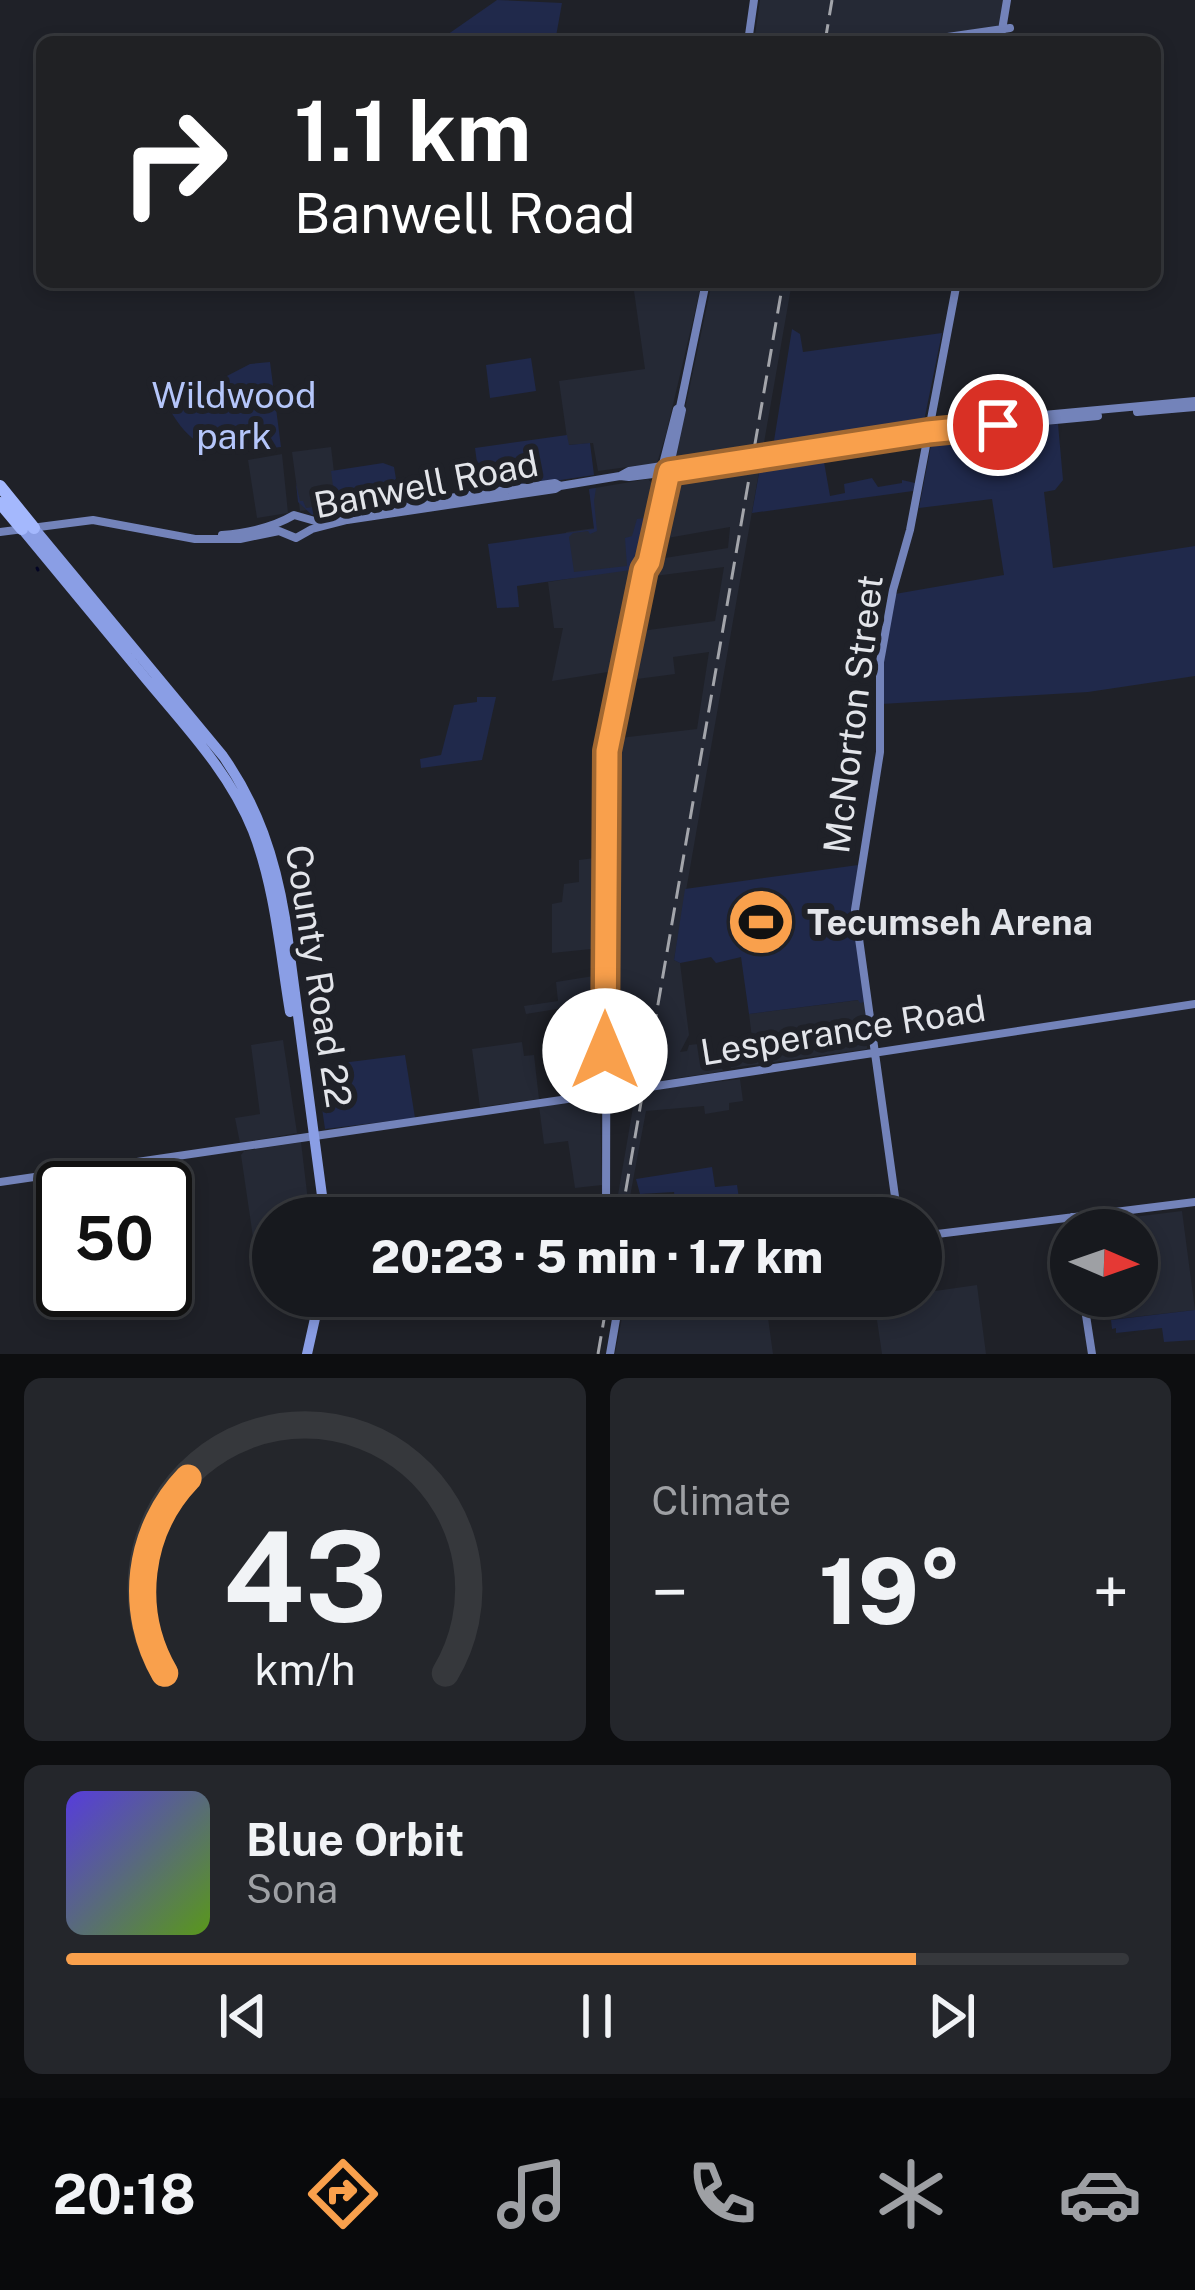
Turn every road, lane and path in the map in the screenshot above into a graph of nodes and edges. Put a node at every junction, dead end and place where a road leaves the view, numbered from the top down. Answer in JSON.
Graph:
{"nodes":[{"id":1,"x":754,"y":0,"type":"edge"},
{"id":2,"x":1007,"y":0,"type":"edge"},
{"id":3,"x":1006,"y":28,"type":"junction"},
{"id":4,"x":749,"y":36,"type":"edge"},
{"id":5,"x":953,"y":36,"type":"edge"},
{"id":6,"x":1003,"y":36,"type":"edge"},
{"id":7,"x":705,"y":288,"type":"edge"},
{"id":8,"x":956,"y":288,"type":"edge"},
{"id":9,"x":1195,"y":404,"type":"edge"},
{"id":10,"x":929,"y":429,"type":"junction"},
{"id":11,"x":665,"y":470,"type":"junction"},
{"id":12,"x":0,"y":486,"type":"edge"},
{"id":13,"x":560,"y":486,"type":"junction"},
{"id":14,"x":4,"y":507,"type":"edge"},
{"id":15,"x":288,"y":519,"type":"junction"},
{"id":16,"x":304,"y":519,"type":"junction"},
{"id":17,"x":28,"y":528,"type":"junction"},
{"id":18,"x":0,"y":531,"type":"edge"},
{"id":19,"x":287,"y":533,"type":"junction"},
{"id":20,"x":303,"y":535,"type":"junction"},
{"id":21,"x":189,"y":538,"type":"junction"},
{"id":22,"x":1195,"y":1004,"type":"edge"},
{"id":23,"x":874,"y":1051,"type":"junction"},
{"id":24,"x":605,"y":1092,"type":"junction"},
{"id":25,"x":583,"y":1096,"type":"junction"},
{"id":26,"x":605,"y":1115,"type":"junction"},
{"id":27,"x":312,"y":1137,"type":"junction"},
{"id":28,"x":0,"y":1182,"type":"edge"},
{"id":29,"x":319,"y":1197,"type":"edge"},
{"id":30,"x":605,"y":1197,"type":"edge"},
{"id":31,"x":895,"y":1197,"type":"edge"},
{"id":32,"x":1195,"y":1202,"type":"edge"},
{"id":33,"x":1138,"y":1209,"type":"edge"},
{"id":34,"x":1050,"y":1220,"type":"edge"},
{"id":35,"x":942,"y":1233,"type":"edge"},
{"id":36,"x":313,"y":1317,"type":"edge"},
{"id":37,"x":616,"y":1317,"type":"edge"},
{"id":38,"x":1086,"y":1317,"type":"edge"},
{"id":39,"x":305,"y":1354,"type":"edge"},
{"id":40,"x":610,"y":1354,"type":"edge"},
{"id":41,"x":1092,"y":1354,"type":"edge"}],
"edges":[{"from":1,"to":4,"type":"main road"},
{"from":2,"to":3,"type":"main road"},
{"from":3,"to":5,"type":"main road"},
{"from":3,"to":6,"type":"main road"},
{"from":7,"to":11,"type":"main road"},
{"from":8,"to":10,"type":"main road","name":"McNorton Street"},
{"from":9,"to":10,"type":"main road","name":"Banwell Road"},
{"from":10,"to":11,"type":"main road","name":"Banwell Road"},
{"from":10,"to":23,"type":"main road","name":"McNorton Street"},
{"from":11,"to":13,"type":"main road","name":"Banwell Road"},
{"from":11,"to":24,"type":"main road"},
{"from":12,"to":17,"type":"highway"},
{"from":13,"to":16,"type":"main road","name":"Banwell Road"},
{"from":13,"to":20,"type":"main road","name":"Banwell Road"},
{"from":14,"to":17,"type":"highway"},
{"from":14,"to":18,"type":"highway"},
{"from":15,"to":16,"type":"main road"},
{"from":15,"to":19,"type":"main road"},
{"from":15,"to":21,"type":"main road","name":"Banwell Road"},
{"from":16,"to":20,"type":"main road"},
{"from":17,"to":18,"type":"main road","name":"Banwell Road"},
{"from":17,"to":21,"type":"main road","name":"Banwell Road"},
{"from":17,"to":27,"type":"main road","name":"County Road 22"},
{"from":19,"to":20,"type":"main road"},
{"from":19,"to":21,"type":"main road","name":"Banwell Road"},
{"from":22,"to":23,"type":"main road","name":"Lesperance Road"},
{"from":23,"to":24,"type":"main road","name":"Lesperance Road"},
{"from":23,"to":31,"type":"main road","name":"McNorton Street"},
{"from":24,"to":25,"type":"main road","name":"Lesperance Road"},
{"from":24,"to":26,"type":"main road"},
{"from":25,"to":26,"type":"main road"},
{"from":25,"to":27,"type":"main road","name":"Lesperance Road"},
{"from":26,"to":30,"type":"main road"},
{"from":27,"to":28,"type":"main road","name":"Lesperance Road"},
{"from":27,"to":29,"type":"main road","name":"County Road 22"},
{"from":32,"to":33,"type":"main road"},
{"from":34,"to":35,"type":"main road"},
{"from":36,"to":39,"type":"main road"},
{"from":37,"to":40,"type":"main road"},
{"from":38,"to":41,"type":"main road"}]}
